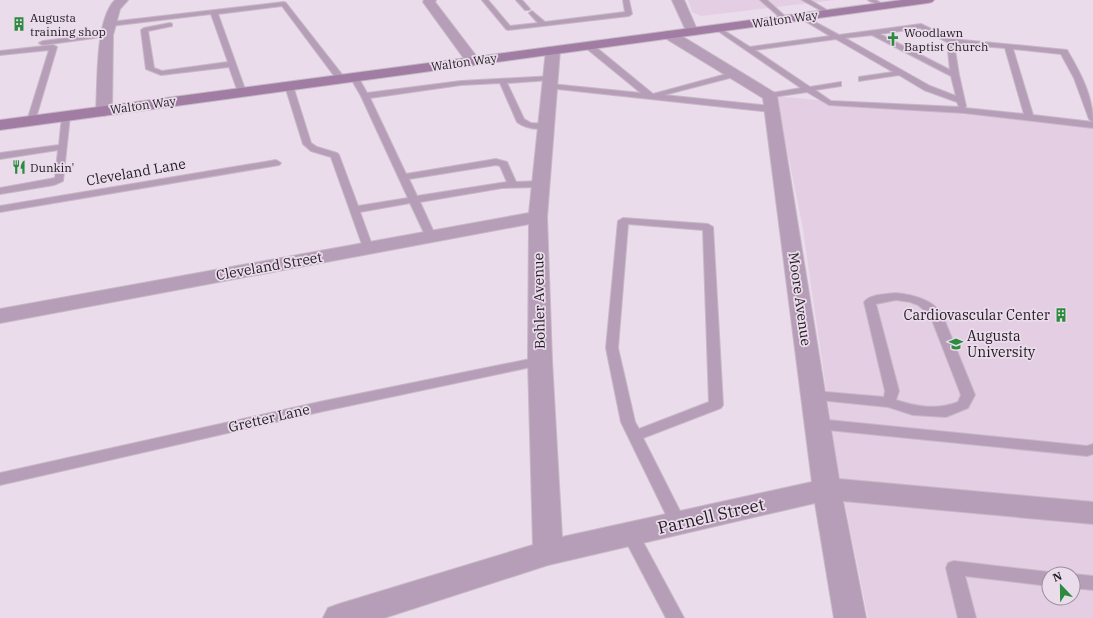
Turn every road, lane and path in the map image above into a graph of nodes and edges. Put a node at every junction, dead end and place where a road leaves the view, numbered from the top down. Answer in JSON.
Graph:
{"nodes":[{"id":1,"x":122,"y":0,"type":"edge"},
{"id":2,"x":430,"y":0,"type":"edge"},
{"id":3,"x":485,"y":0,"type":"edge"},
{"id":4,"x":519,"y":0,"type":"edge"},
{"id":5,"x":626,"y":0,"type":"edge"},
{"id":6,"x":678,"y":0,"type":"edge"},
{"id":7,"x":763,"y":0,"type":"edge"},
{"id":8,"x":805,"y":0,"type":"edge"},
{"id":9,"x":928,"y":0,"type":"edge"},
{"id":10,"x":913,"y":1,"type":"edge"},
{"id":11,"x":877,"y":3,"type":"edge"},
{"id":12,"x":829,"y":13,"type":"junction"},
{"id":13,"x":215,"y":15,"type":"junction"},
{"id":14,"x":802,"y":17,"type":"junction"},
{"id":15,"x":785,"y":19,"type":"junction"},
{"id":16,"x":544,"y":24,"type":"junction"},
{"id":17,"x":718,"y":29,"type":"junction"},
{"id":18,"x":109,"y":30,"type":"junction"},
{"id":19,"x":692,"y":32,"type":"junction"},
{"id":20,"x":872,"y":32,"type":"junction"},
{"id":21,"x":670,"y":35,"type":"junction"},
{"id":22,"x":837,"y":37,"type":"junction"},
{"id":23,"x":950,"y":41,"type":"junction"},
{"id":24,"x":589,"y":46,"type":"junction"},
{"id":25,"x":1008,"y":46,"type":"junction"},
{"id":26,"x":0,"y":47,"type":"edge"},
{"id":27,"x":750,"y":49,"type":"junction"},
{"id":28,"x":553,"y":50,"type":"junction"},
{"id":29,"x":0,"y":53,"type":"edge"},
{"id":30,"x":473,"y":61,"type":"junction"},
{"id":31,"x":233,"y":64,"type":"junction"},
{"id":32,"x":900,"y":73,"type":"junction"},
{"id":33,"x":734,"y":74,"type":"junction"},
{"id":34,"x":955,"y":75,"type":"junction"},
{"id":35,"x":348,"y":78,"type":"junction"},
{"id":36,"x":502,"y":80,"type":"junction"},
{"id":37,"x":862,"y":80,"type":"dead end"},
{"id":38,"x":551,"y":82,"type":"junction"},
{"id":39,"x":838,"y":84,"type":"dead end"},
{"id":40,"x":288,"y":86,"type":"junction"},
{"id":41,"x":806,"y":89,"type":"junction"},
{"id":42,"x":242,"y":92,"type":"junction"},
{"id":43,"x":365,"y":96,"type":"junction"},
{"id":44,"x":650,"y":96,"type":"junction"},
{"id":45,"x":961,"y":101,"type":"junction"},
{"id":46,"x":770,"y":102,"type":"junction"},
{"id":47,"x":963,"y":110,"type":"junction"},
{"id":48,"x":104,"y":111,"type":"junction"},
{"id":49,"x":66,"y":116,"type":"junction"},
{"id":50,"x":1029,"y":117,"type":"junction"},
{"id":51,"x":1093,"y":119,"type":"edge"},
{"id":52,"x":31,"y":120,"type":"junction"},
{"id":53,"x":0,"y":125,"type":"edge"},
{"id":54,"x":1093,"y":125,"type":"edge"},
{"id":55,"x":547,"y":126,"type":"junction"},
{"id":56,"x":63,"y":147,"type":"junction"},
{"id":57,"x":0,"y":156,"type":"edge"},
{"id":58,"x":276,"y":163,"type":"dead end"},
{"id":59,"x":403,"y":177,"type":"junction"},
{"id":60,"x":541,"y":184,"type":"junction"},
{"id":61,"x":513,"y":185,"type":"junction"},
{"id":62,"x":0,"y":191,"type":"edge"},
{"id":63,"x":414,"y":200,"type":"junction"},
{"id":64,"x":0,"y":209,"type":"edge"},
{"id":65,"x":354,"y":210,"type":"junction"},
{"id":66,"x":538,"y":217,"type":"junction"},
{"id":67,"x":431,"y":236,"type":"junction"},
{"id":68,"x":368,"y":248,"type":"junction"},
{"id":69,"x":0,"y":316,"type":"edge"},
{"id":70,"x":540,"y":361,"type":"junction"},
{"id":71,"x":814,"y":396,"type":"junction"},
{"id":72,"x":889,"y":402,"type":"junction"},
{"id":73,"x":818,"y":424,"type":"junction"},
{"id":74,"x":635,"y":436,"type":"junction"},
{"id":75,"x":1090,"y":450,"type":"edge"},
{"id":76,"x":0,"y":479,"type":"edge"},
{"id":77,"x":827,"y":489,"type":"junction"},
{"id":78,"x":1093,"y":513,"type":"edge"},
{"id":79,"x":678,"y":523,"type":"junction"},
{"id":80,"x":630,"y":534,"type":"junction"},
{"id":81,"x":548,"y":553,"type":"junction"},
{"id":82,"x":1041,"y":577,"type":"edge"},
{"id":83,"x":1081,"y":582,"type":"edge"},
{"id":84,"x":1093,"y":584,"type":"edge"},
{"id":85,"x":339,"y":618,"type":"edge"},
{"id":86,"x":675,"y":618,"type":"edge"},
{"id":87,"x":850,"y":618,"type":"edge"},
{"id":88,"x":967,"y":618,"type":"edge"}],
"edges":[{"from":1,"to":18,"type":"street"},
{"from":2,"to":30,"type":"street"},
{"from":3,"to":16,"type":"lane"},
{"from":4,"to":16,"type":"lane"},
{"from":5,"to":16,"type":"lane"},
{"from":6,"to":19,"type":"street"},
{"from":7,"to":15,"type":"lane"},
{"from":8,"to":12,"type":"lane"},
{"from":9,"to":10,"type":"main road","name":"Walton Way"},
{"from":10,"to":11,"type":"main road","name":"Walton Way"},
{"from":11,"to":12,"type":"main road","name":"Walton Way"},
{"from":12,"to":14,"type":"main road","name":"Walton Way"},
{"from":13,"to":18,"type":"lane"},
{"from":13,"to":31,"type":"lane"},
{"from":13,"to":31,"type":"lane"},
{"from":13,"to":35,"type":"lane"},
{"from":14,"to":15,"type":"main road","name":"Walton Way"},
{"from":14,"to":22,"type":"lane"},
{"from":15,"to":17,"type":"main road","name":"Walton Way"},
{"from":17,"to":19,"type":"main road","name":"Walton Way"},
{"from":17,"to":27,"type":"lane"},
{"from":18,"to":26,"type":"lane"},
{"from":18,"to":48,"type":"street"},
{"from":19,"to":21,"type":"main road","name":"Walton Way"},
{"from":20,"to":22,"type":"lane"},
{"from":20,"to":23,"type":"lane"},
{"from":20,"to":34,"type":"lane"},
{"from":21,"to":24,"type":"main road","name":"Walton Way"},
{"from":21,"to":33,"type":"street"},
{"from":22,"to":27,"type":"lane"},
{"from":22,"to":32,"type":"lane"},
{"from":23,"to":25,"type":"lane"},
{"from":23,"to":34,"type":"lane"},
{"from":24,"to":28,"type":"main road","name":"Walton Way"},
{"from":24,"to":44,"type":"lane"},
{"from":25,"to":50,"type":"lane"},
{"from":25,"to":51,"type":"lane"},
{"from":27,"to":41,"type":"lane"},
{"from":28,"to":30,"type":"main road","name":"Walton Way"},
{"from":28,"to":38,"type":"street","name":"Bohler Avenue"},
{"from":29,"to":52,"type":"lane"},
{"from":30,"to":35,"type":"main road","name":"Walton Way"},
{"from":31,"to":42,"type":"lane"},
{"from":32,"to":37,"type":"lane"},
{"from":32,"to":45,"type":"lane"},
{"from":33,"to":44,"type":"lane"},
{"from":33,"to":46,"type":"street"},
{"from":34,"to":45,"type":"lane"},
{"from":35,"to":40,"type":"main road","name":"Walton Way"},
{"from":35,"to":43,"type":"lane"},
{"from":36,"to":38,"type":"lane"},
{"from":36,"to":43,"type":"lane"},
{"from":36,"to":55,"type":"lane"},
{"from":38,"to":44,"type":"lane"},
{"from":38,"to":55,"type":"street","name":"Bohler Avenue"},
{"from":39,"to":41,"type":"lane"},
{"from":40,"to":42,"type":"main road","name":"Walton Way"},
{"from":40,"to":65,"type":"lane"},
{"from":41,"to":46,"type":"lane"},
{"from":41,"to":47,"type":"lane"},
{"from":42,"to":48,"type":"main road","name":"Walton Way"},
{"from":43,"to":59,"type":"lane"},
{"from":44,"to":46,"type":"lane"},
{"from":45,"to":47,"type":"lane"},
{"from":46,"to":71,"type":"street","name":"Moore Avenue"},
{"from":47,"to":50,"type":"lane"},
{"from":48,"to":49,"type":"main road","name":"Walton Way"},
{"from":49,"to":52,"type":"main road","name":"Walton Way"},
{"from":49,"to":56,"type":"lane"},
{"from":50,"to":54,"type":"lane"},
{"from":52,"to":53,"type":"main road","name":"Walton Way"},
{"from":55,"to":60,"type":"street","name":"Bohler Avenue"},
{"from":56,"to":57,"type":"lane"},
{"from":56,"to":62,"type":"lane"},
{"from":58,"to":64,"type":"lane","name":"Cleveland Lane"},
{"from":59,"to":61,"type":"lane"},
{"from":59,"to":63,"type":"lane"},
{"from":60,"to":61,"type":"lane"},
{"from":60,"to":66,"type":"street","name":"Bohler Avenue"},
{"from":61,"to":63,"type":"lane"},
{"from":63,"to":65,"type":"lane"},
{"from":63,"to":67,"type":"lane"},
{"from":65,"to":68,"type":"lane"},
{"from":66,"to":67,"type":"street","name":"Cleveland Street"},
{"from":66,"to":70,"type":"street","name":"Bohler Avenue"},
{"from":67,"to":68,"type":"street","name":"Cleveland Street"},
{"from":68,"to":69,"type":"street","name":"Cleveland Street"},
{"from":70,"to":76,"type":"lane","name":"Gretter Lane"},
{"from":70,"to":81,"type":"street","name":"Bohler Avenue"},
{"from":71,"to":72,"type":"lane"},
{"from":71,"to":73,"type":"street","name":"Moore Avenue"},
{"from":72,"to":72,"type":"lane"},
{"from":73,"to":75,"type":"lane"},
{"from":73,"to":77,"type":"street","name":"Moore Avenue"},
{"from":74,"to":74,"type":"lane"},
{"from":74,"to":79,"type":"lane"},
{"from":77,"to":78,"type":"street","name":"Parnell Street"},
{"from":77,"to":79,"type":"street","name":"Parnell Street"},
{"from":77,"to":87,"type":"street","name":"Moore Avenue"},
{"from":79,"to":80,"type":"street","name":"Parnell Street"},
{"from":80,"to":81,"type":"street","name":"Parnell Street"},
{"from":80,"to":86,"type":"lane"},
{"from":81,"to":85,"type":"street","name":"Parnell Street"},
{"from":82,"to":88,"type":"lane"},
{"from":83,"to":84,"type":"lane"}]}
